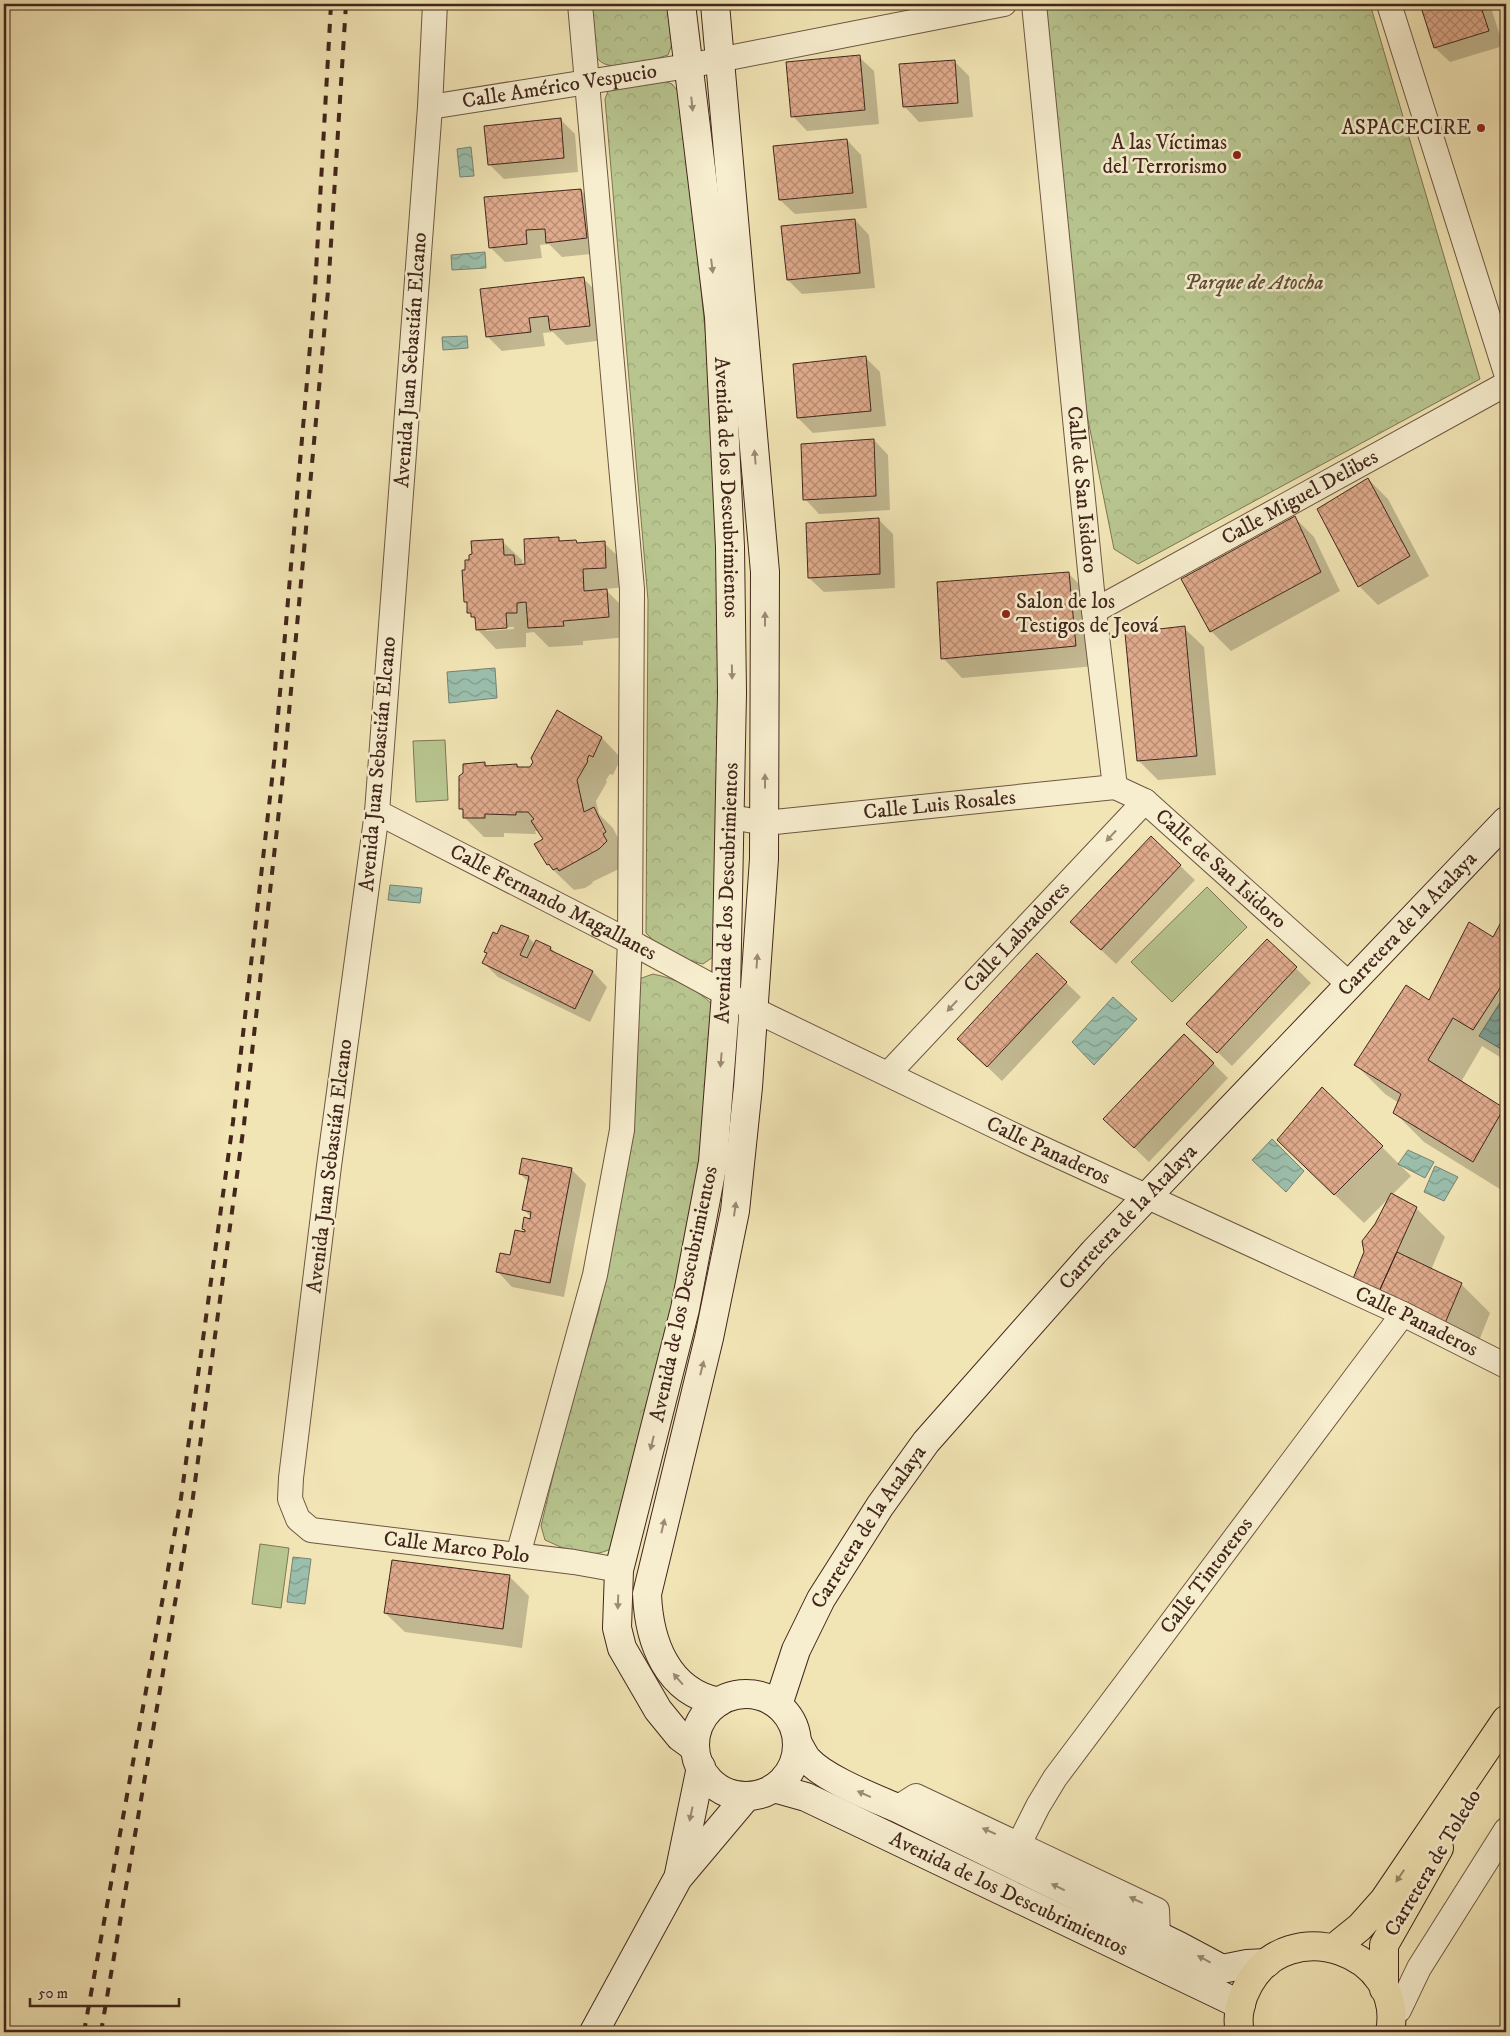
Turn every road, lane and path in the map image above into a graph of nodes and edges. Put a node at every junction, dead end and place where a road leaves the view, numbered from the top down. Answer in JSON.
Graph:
{"nodes":[{"id":1,"x":436,"y":4,"type":"edge"},
{"id":2,"x":580,"y":4,"type":"edge"},
{"id":3,"x":681,"y":4,"type":"edge"},
{"id":4,"x":715,"y":4,"type":"edge"},
{"id":5,"x":1004,"y":4,"type":"edge"},
{"id":6,"x":1034,"y":4,"type":"edge"},
{"id":7,"x":1389,"y":4,"type":"edge"},
{"id":8,"x":720,"y":59,"type":"junction"},
{"id":9,"x":688,"y":66,"type":"junction"},
{"id":10,"x":588,"y":82,"type":"junction"},
{"id":11,"x":430,"y":107,"type":"junction"},
{"id":12,"x":1506,"y":373,"type":"edge"},
{"id":13,"x":1506,"y":384,"type":"edge"},
{"id":14,"x":1094,"y":611,"type":"junction"},
{"id":15,"x":1115,"y":787,"type":"junction"},
{"id":16,"x":1144,"y":801,"type":"junction"},
{"id":17,"x":377,"y":812,"type":"junction"},
{"id":18,"x":731,"y":817,"type":"junction"},
{"id":19,"x":1506,"y":820,"type":"edge"},
{"id":20,"x":765,"y":823,"type":"junction"},
{"id":21,"x":630,"y":941,"type":"junction"},
{"id":22,"x":1349,"y":984,"type":"junction"},
{"id":23,"x":726,"y":994,"type":"junction"},
{"id":24,"x":755,"y":1010,"type":"junction"},
{"id":25,"x":888,"y":1074,"type":"junction"},
{"id":26,"x":1148,"y":1197,"type":"junction"},
{"id":27,"x":1403,"y":1314,"type":"junction"},
{"id":28,"x":1506,"y":1366,"type":"edge"},
{"id":29,"x":298,"y":1519,"type":"joint"},
{"id":30,"x":518,"y":1555,"type":"junction"},
{"id":31,"x":619,"y":1570,"type":"junction"},
{"id":32,"x":768,"y":1700,"type":"junction"},
{"id":33,"x":719,"y":1702,"type":"junction"},
{"id":34,"x":1506,"y":1720,"type":"edge"},
{"id":35,"x":797,"y":1742,"type":"junction"},
{"id":36,"x":1506,"y":1743,"type":"edge"},
{"id":37,"x":698,"y":1758,"type":"junction"},
{"id":38,"x":774,"y":1788,"type":"junction"},
{"id":39,"x":747,"y":1796,"type":"junction"},
{"id":40,"x":898,"y":1808,"type":"junction"},
{"id":41,"x":1506,"y":1830,"type":"edge"},
{"id":42,"x":1019,"y":1844,"type":"junction"},
{"id":43,"x":678,"y":1878,"type":"junction"},
{"id":44,"x":1158,"y":1936,"type":"junction"},
{"id":45,"x":1334,"y":1948,"type":"junction"},
{"id":46,"x":1267,"y":1963,"type":"junction"},
{"id":47,"x":1384,"y":1990,"type":"junction"},
{"id":48,"x":1240,"y":2005,"type":"junction"},
{"id":49,"x":1392,"y":2027,"type":"edge"},
{"id":50,"x":594,"y":2032,"type":"edge"},
{"id":51,"x":1240,"y":2032,"type":"edge"}],
"edges":[{"from":1,"to":11,"type":"street","name":"Avenida Juan Sebastián Elcano"},
{"from":2,"to":10,"type":"street"},
{"from":3,"to":9,"type":"street","name":"Avenida de los Descubrimientos"},
{"from":4,"to":8,"type":"street","name":"Avenida de los Descubrimientos"},
{"from":5,"to":8,"type":"street","name":"Calle Américo Vespucio"},
{"from":6,"to":14,"type":"street","name":"Calle de San Isidoro"},
{"from":7,"to":12,"type":"street"},
{"from":8,"to":9,"type":"street","name":"Calle Américo Vespucio"},
{"from":20,"to":8,"type":"street","name":"Avenida de los Descubrimientos","one_way":true},
{"from":9,"to":10,"type":"street","name":"Calle Américo Vespucio"},
{"from":9,"to":18,"type":"street","name":"Avenida de los Descubrimientos","one_way":true},
{"from":10,"to":11,"type":"street","name":"Calle Américo Vespucio"},
{"from":10,"to":21,"type":"street"},
{"from":11,"to":17,"type":"street","name":"Avenida Juan Sebastián Elcano"},
{"from":13,"to":14,"type":"street","name":"Calle Miguel Delibes"},
{"from":14,"to":15,"type":"street","name":"Calle de San Isidoro"},
{"from":15,"to":16,"type":"street","name":"Calle de San Isidoro"},
{"from":15,"to":20,"type":"street","name":"Calle Luis Rosales"},
{"from":16,"to":22,"type":"street","name":"Calle de San Isidoro"},
{"from":16,"to":25,"type":"street","name":"Calle Labradores","one_way":true},
{"from":17,"to":21,"type":"street","name":"Calle Fernando Magallanes"},
{"from":17,"to":29,"type":"street","name":"Avenida Juan Sebastián Elcano"},
{"from":18,"to":20,"type":"street","name":"Calle Luis Rosales"},
{"from":18,"to":23,"type":"street","name":"Avenida de los Descubrimientos"},
{"from":19,"to":22,"type":"street","name":"Carretera de la Atalaya"},
{"from":24,"to":20,"type":"street","name":"Avenida de los Descubrimientos","one_way":true},
{"from":21,"to":23,"type":"street","name":"Calle Fernando Magallanes"},
{"from":21,"to":30,"type":"street"},
{"from":22,"to":26,"type":"street","name":"Carretera de la Atalaya"},
{"from":23,"to":24,"type":"street","name":"Calle Fernando Magallanes"},
{"from":23,"to":31,"type":"street","name":"Avenida de los Descubrimientos","one_way":true},
{"from":24,"to":25,"type":"street","name":"Calle Panaderos"},
{"from":33,"to":24,"type":"street","name":"Avenida de los Descubrimientos","one_way":true},
{"from":25,"to":26,"type":"street","name":"Calle Panaderos"},
{"from":26,"to":27,"type":"street","name":"Calle Panaderos"},
{"from":26,"to":32,"type":"street","name":"Carretera de la Atalaya"},
{"from":27,"to":28,"type":"street","name":"Calle Panaderos"},
{"from":27,"to":42,"type":"street","name":"Calle Tintoreros"},
{"from":29,"to":30,"type":"street","name":"Calle Marco Polo"},
{"from":30,"to":31,"type":"street","name":"Calle Marco Polo"},
{"from":31,"to":37,"type":"street","name":"Avenida de los Descubrimientos","one_way":true},
{"from":32,"to":33,"type":"street"},
{"from":32,"to":35,"type":"street"},
{"from":33,"to":37,"type":"street"},
{"from":34,"to":45,"type":"highway","one_way":true},
{"from":35,"to":38,"type":"street"},
{"from":40,"to":35,"type":"street","name":"Avenida de los Descubrimientos","one_way":true},
{"from":36,"to":47,"type":"highway","name":"Carretera de Toledo"},
{"from":37,"to":39,"type":"street"},
{"from":37,"to":43,"type":"street","one_way":true},
{"from":38,"to":39,"type":"street"},
{"from":38,"to":48,"type":"street","name":"Avenida de los Descubrimientos"},
{"from":39,"to":43,"type":"street"},
{"from":42,"to":40,"type":"street","name":"Avenida de los Descubrimientos","one_way":true},
{"from":44,"to":40,"type":"street","name":"Avenida de los Descubrimientos","one_way":true},
{"from":41,"to":49,"type":"street"},
{"from":44,"to":42,"type":"street","name":"Avenida de los Descubrimientos","one_way":true},
{"from":43,"to":50,"type":"street"},
{"from":46,"to":44,"type":"street","name":"Avenida de los Descubrimientos","one_way":true},
{"from":45,"to":46,"type":"highway"},
{"from":45,"to":47,"type":"highway"},
{"from":46,"to":48,"type":"highway"},
{"from":47,"to":49,"type":"highway"},
{"from":48,"to":51,"type":"highway"}]}
